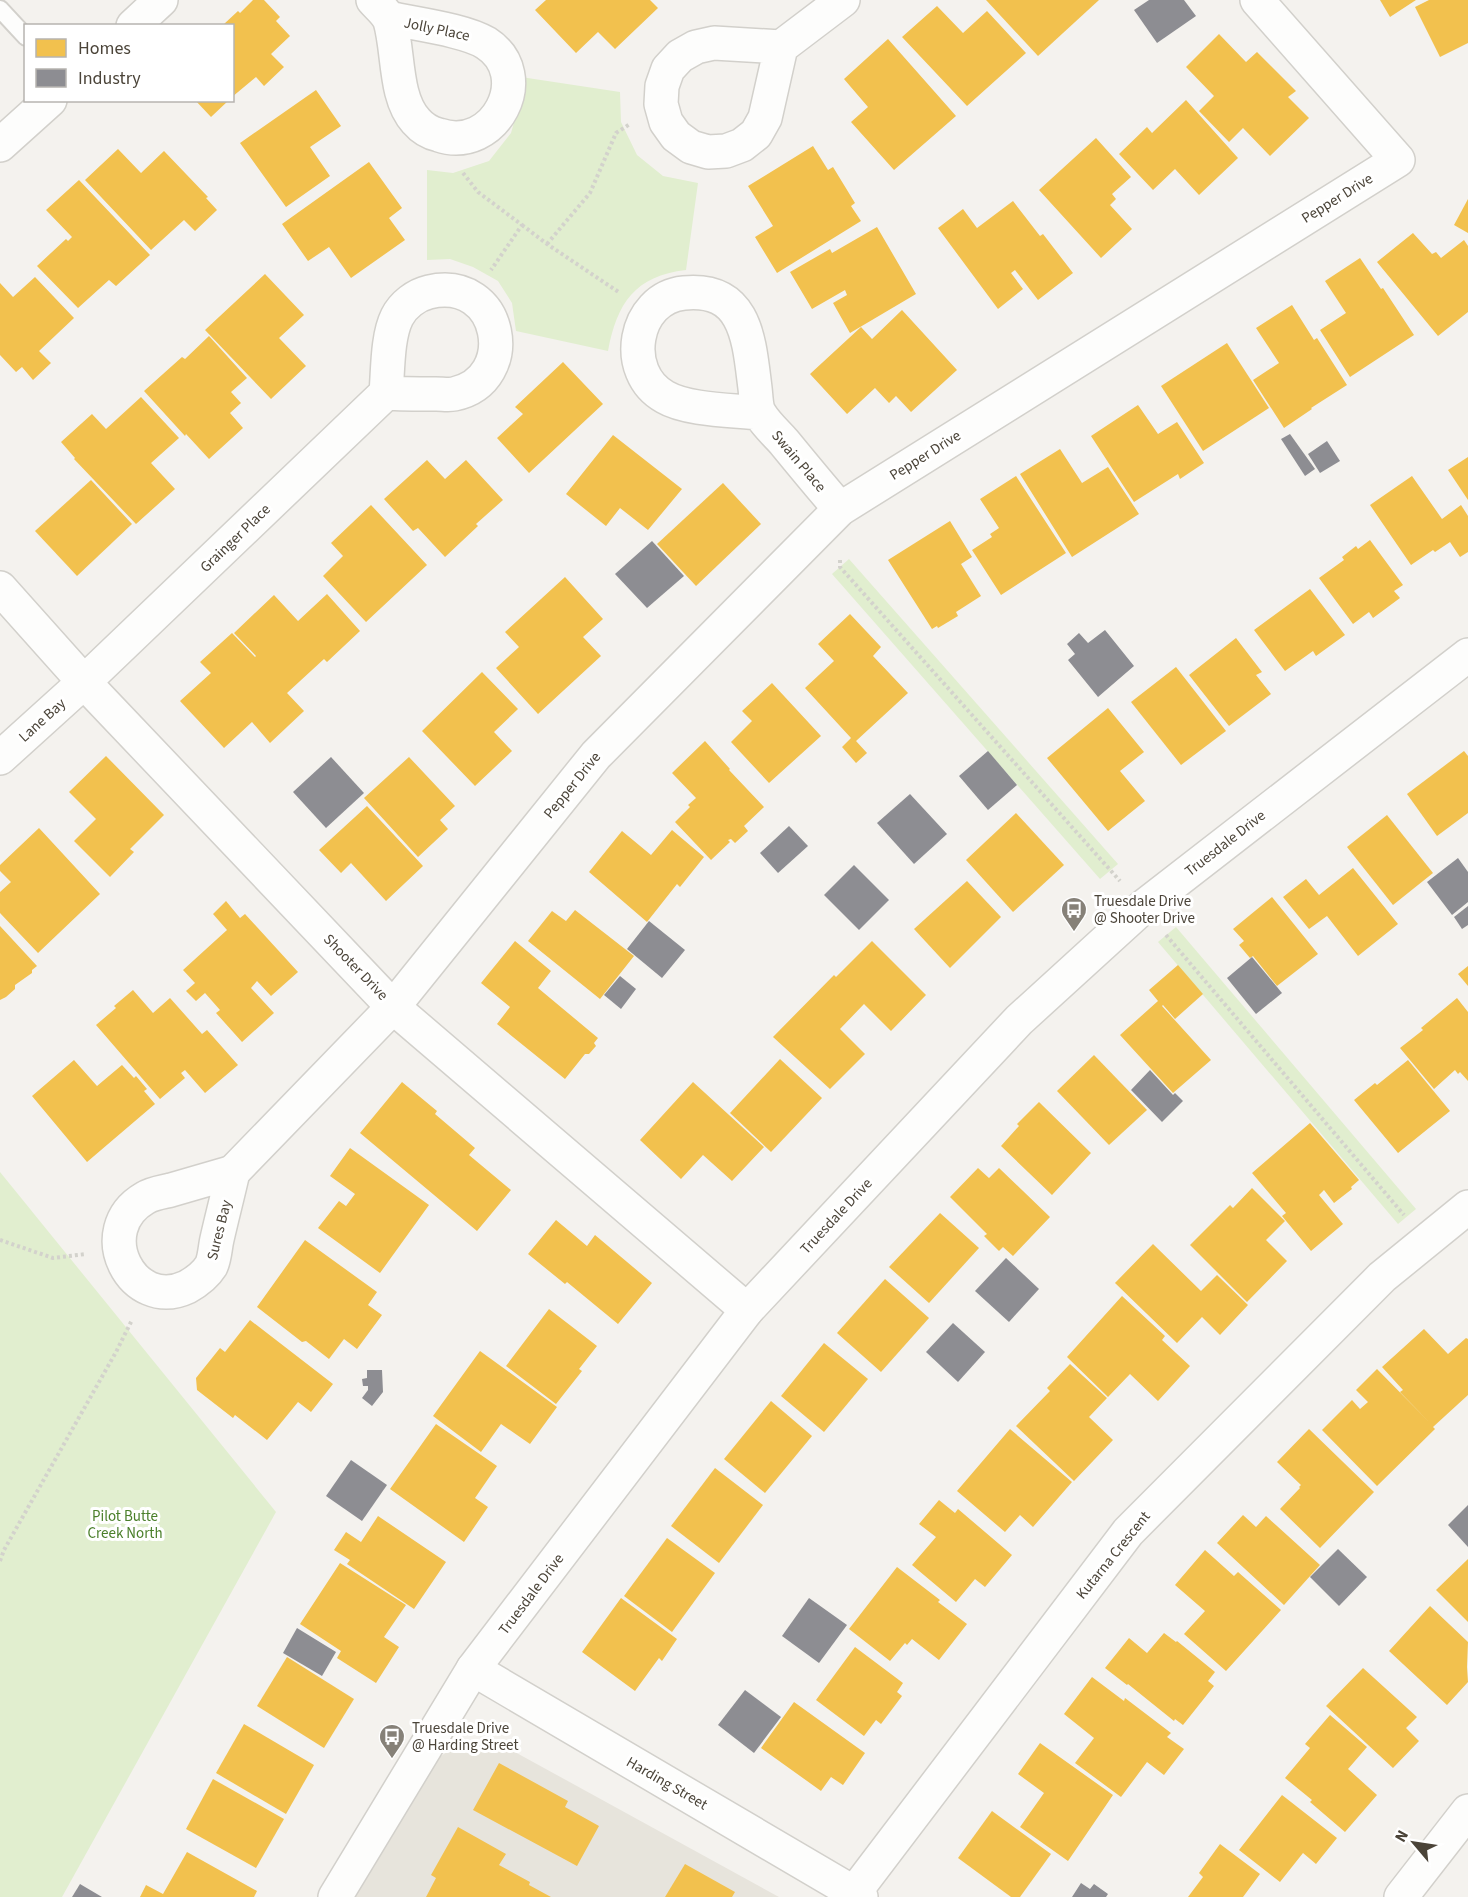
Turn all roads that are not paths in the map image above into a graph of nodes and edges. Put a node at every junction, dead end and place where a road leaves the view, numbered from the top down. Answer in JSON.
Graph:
{"nodes":[{"id":1,"x":161,"y":0,"type":"edge"},
{"id":2,"x":843,"y":0,"type":"edge"},
{"id":3,"x":1257,"y":0,"type":"edge"},
{"id":4,"x":0,"y":9,"type":"edge"},
{"id":5,"x":381,"y":9,"type":"edge"},
{"id":6,"x":135,"y":24,"type":"edge"},
{"id":7,"x":24,"y":35,"type":"edge"},
{"id":8,"x":781,"y":47,"type":"junction"},
{"id":9,"x":48,"y":102,"type":"edge"},
{"id":10,"x":0,"y":145,"type":"edge"},
{"id":11,"x":386,"y":393,"type":"junction"},
{"id":12,"x":759,"y":413,"type":"junction"},
{"id":13,"x":840,"y":509,"type":"junction"},
{"id":14,"x":0,"y":588,"type":"edge"},
{"id":15,"x":1468,"y":655,"type":"edge"},
{"id":16,"x":84,"y":682,"type":"junction"},
{"id":17,"x":0,"y":758,"type":"edge"},
{"id":18,"x":393,"y":1007,"type":"junction"},
{"id":19,"x":233,"y":1172,"type":"junction"},
{"id":20,"x":1468,"y":1208,"type":"edge"},
{"id":21,"x":747,"y":1310,"type":"junction"},
{"id":22,"x":473,"y":1669,"type":"junction"},
{"id":23,"x":1468,"y":1811,"type":"edge"},
{"id":24,"x":855,"y":1896,"type":"edge"},
{"id":25,"x":335,"y":1897,"type":"edge"},
{"id":26,"x":1401,"y":1897,"type":"edge"}],
"edges":[{"from":1,"to":6,"type":"street"},
{"from":2,"to":8,"type":"street"},
{"from":3,"to":13,"type":"street","name":"Pepper Drive"},
{"from":4,"to":7,"type":"lane"},
{"from":5,"to":5,"type":"street","name":"Jolly Place"},
{"from":8,"to":8,"type":"street"},
{"from":9,"to":10,"type":"street"},
{"from":11,"to":11,"type":"street"},
{"from":11,"to":16,"type":"street","name":"Grainger Place"},
{"from":12,"to":12,"type":"street"},
{"from":12,"to":13,"type":"street","name":"Swain Place"},
{"from":13,"to":18,"type":"street","name":"Pepper Drive"},
{"from":14,"to":16,"type":"street","name":"Shooter Drive"},
{"from":15,"to":21,"type":"street","name":"Truesdale Drive"},
{"from":16,"to":17,"type":"street","name":"Lane Bay"},
{"from":16,"to":18,"type":"street","name":"Shooter Drive"},
{"from":18,"to":19,"type":"street"},
{"from":18,"to":21,"type":"street","name":"Shooter Drive"},
{"from":19,"to":19,"type":"street","name":"Sures Bay"},
{"from":20,"to":24,"type":"street","name":"Kutarna Crescent"},
{"from":21,"to":22,"type":"street","name":"Truesdale Drive"},
{"from":22,"to":24,"type":"street","name":"Harding Street"},
{"from":22,"to":25,"type":"street","name":"Truesdale Drive"},
{"from":23,"to":26,"type":"street"}]}
